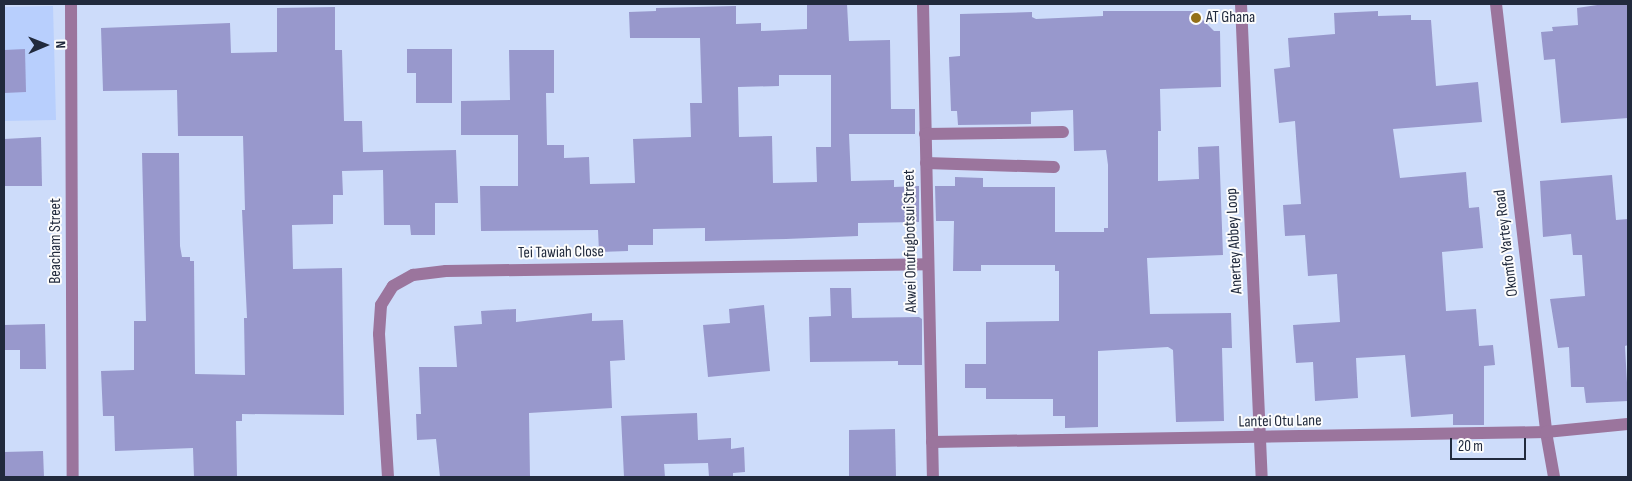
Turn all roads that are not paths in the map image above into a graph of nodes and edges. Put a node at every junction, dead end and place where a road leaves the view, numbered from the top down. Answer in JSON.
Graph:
{"nodes":[{"id":1,"x":70,"y":4,"type":"edge"},
{"id":2,"x":923,"y":4,"type":"edge"},
{"id":3,"x":1241,"y":4,"type":"edge"},
{"id":4,"x":1496,"y":4,"type":"edge"},
{"id":5,"x":1064,"y":132,"type":"dead end"},
{"id":6,"x":926,"y":134,"type":"junction"},
{"id":7,"x":926,"y":163,"type":"junction"},
{"id":8,"x":1054,"y":167,"type":"dead end"},
{"id":9,"x":928,"y":264,"type":"junction"},
{"id":10,"x":1628,"y":424,"type":"edge"},
{"id":11,"x":1546,"y":432,"type":"junction"},
{"id":12,"x":1260,"y":439,"type":"junction"},
{"id":13,"x":932,"y":442,"type":"junction"},
{"id":14,"x":73,"y":477,"type":"edge"},
{"id":15,"x":388,"y":477,"type":"edge"},
{"id":16,"x":933,"y":477,"type":"edge"},
{"id":17,"x":1262,"y":477,"type":"edge"},
{"id":18,"x":1554,"y":477,"type":"edge"}],
"edges":[{"from":1,"to":14,"type":"street","name":"Beacham Street"},
{"from":2,"to":6,"type":"street","name":"Akwei Onufugbotsui Street"},
{"from":3,"to":12,"type":"street","name":"Anertey Abbey Loop"},
{"from":4,"to":11,"type":"street","name":"Okomfo Yartey Road"},
{"from":5,"to":6,"type":"street"},
{"from":6,"to":7,"type":"street","name":"Akwei Onufugbotsui Street"},
{"from":7,"to":8,"type":"street"},
{"from":7,"to":9,"type":"street","name":"Akwei Onufugbotsui Street"},
{"from":9,"to":13,"type":"street","name":"Akwei Onufugbotsui Street"},
{"from":9,"to":15,"type":"street","name":"Tei Tawiah Close"},
{"from":10,"to":11,"type":"street","name":"Lantei Otu Lane"},
{"from":11,"to":12,"type":"street","name":"Lantei Otu Lane"},
{"from":11,"to":18,"type":"street","name":"Okomfo Yartey Road"},
{"from":12,"to":13,"type":"street","name":"Lantei Otu Lane"},
{"from":12,"to":17,"type":"street","name":"Anertey Abbey Loop"},
{"from":13,"to":16,"type":"street","name":"Akwei Onufugbotsui Street"}]}
